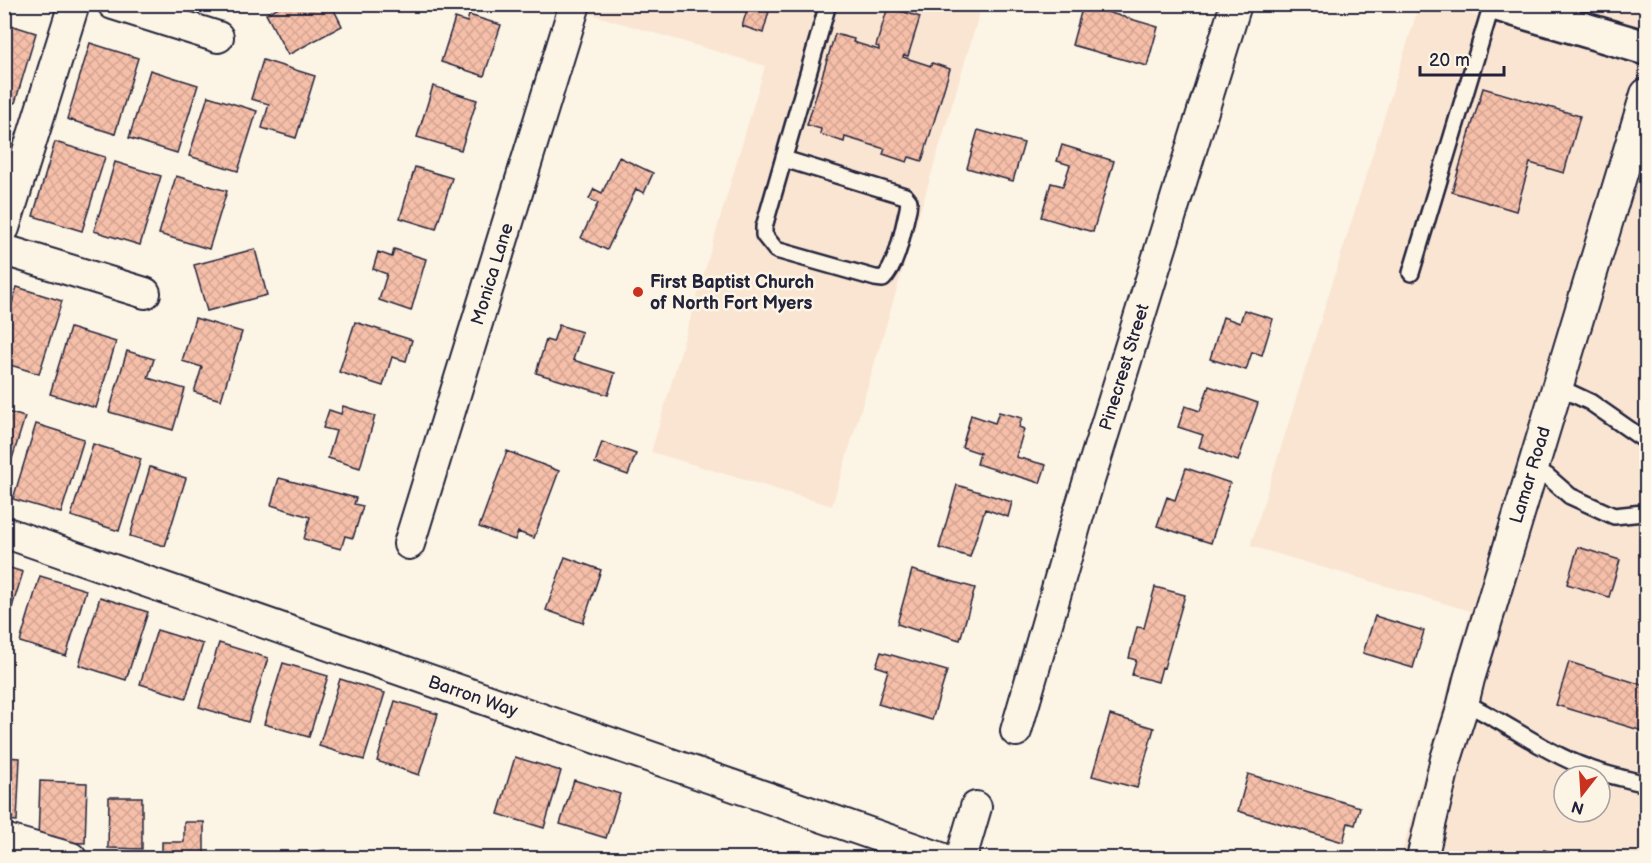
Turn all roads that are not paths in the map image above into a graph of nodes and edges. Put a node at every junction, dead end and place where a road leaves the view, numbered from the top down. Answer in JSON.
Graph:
{"nodes":[{"id":1,"x":74,"y":4,"type":"edge"},
{"id":2,"x":113,"y":4,"type":"edge"},
{"id":3,"x":575,"y":4,"type":"edge"},
{"id":4,"x":828,"y":4,"type":"edge"},
{"id":5,"x":1236,"y":4,"type":"edge"},
{"id":6,"x":1492,"y":4,"type":"edge"},
{"id":7,"x":1497,"y":4,"type":"edge"},
{"id":8,"x":218,"y":37,"type":"dead end"},
{"id":9,"x":1647,"y":48,"type":"edge"},
{"id":10,"x":1647,"y":94,"type":"edge"},
{"id":11,"x":784,"y":159,"type":"junction"},
{"id":12,"x":4,"y":228,"type":"edge"},
{"id":13,"x":4,"y":250,"type":"edge"},
{"id":14,"x":1411,"y":273,"type":"dead end"},
{"id":15,"x":145,"y":292,"type":"dead end"},
{"id":16,"x":1556,"y":386,"type":"junction"},
{"id":17,"x":1647,"y":441,"type":"edge"},
{"id":18,"x":1532,"y":467,"type":"junction"},
{"id":19,"x":1647,"y":510,"type":"edge"},
{"id":20,"x":4,"y":532,"type":"edge"},
{"id":21,"x":409,"y":544,"type":"dead end"},
{"id":22,"x":1463,"y":702,"type":"junction"},
{"id":23,"x":1016,"y":731,"type":"dead end"},
{"id":24,"x":1647,"y":784,"type":"edge"},
{"id":25,"x":976,"y":807,"type":"dead end"},
{"id":26,"x":4,"y":839,"type":"edge"},
{"id":27,"x":71,"y":858,"type":"edge"},
{"id":28,"x":941,"y":858,"type":"edge"},
{"id":29,"x":961,"y":858,"type":"edge"},
{"id":30,"x":1422,"y":858,"type":"edge"}],
"edges":[{"from":1,"to":12,"type":"street"},
{"from":2,"to":8,"type":"street"},
{"from":3,"to":21,"type":"street","name":"Monica Lane"},
{"from":4,"to":11,"type":"lane"},
{"from":5,"to":23,"type":"street","name":"Pinecrest Street"},
{"from":6,"to":14,"type":"lane"},
{"from":7,"to":9,"type":"main road"},
{"from":10,"to":16,"type":"street","name":"Lamar Road"},
{"from":11,"to":11,"type":"lane"},
{"from":13,"to":15,"type":"street"},
{"from":16,"to":17,"type":"lane"},
{"from":16,"to":18,"type":"street","name":"Lamar Road"},
{"from":18,"to":19,"type":"lane"},
{"from":18,"to":22,"type":"street","name":"Lamar Road"},
{"from":20,"to":28,"type":"street","name":"Barron Way"},
{"from":22,"to":24,"type":"lane"},
{"from":22,"to":30,"type":"street","name":"Lamar Road"},
{"from":25,"to":29,"type":"street"},
{"from":26,"to":27,"type":"street"}]}
